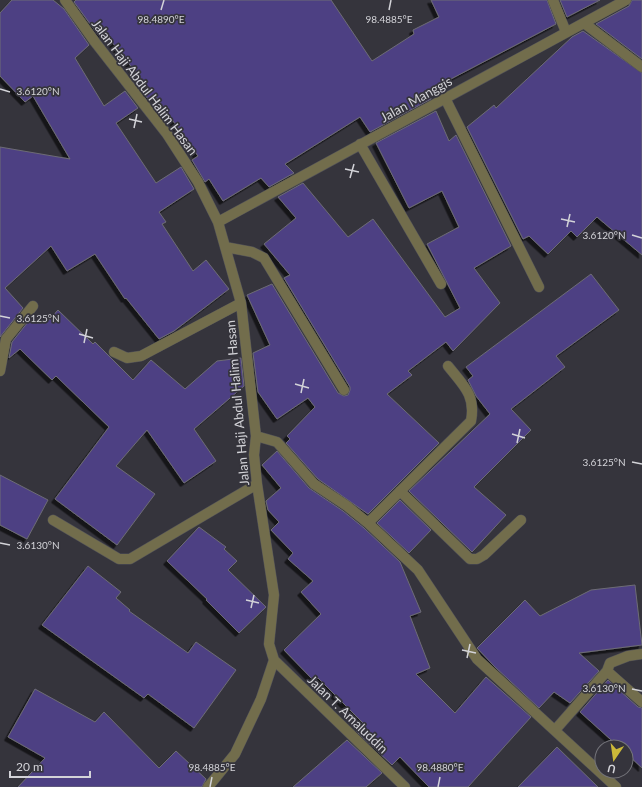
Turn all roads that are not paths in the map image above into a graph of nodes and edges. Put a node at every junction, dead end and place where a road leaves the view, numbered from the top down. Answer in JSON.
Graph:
{"nodes":[{"id":1,"x":65,"y":0,"type":"edge"},
{"id":2,"x":553,"y":0,"type":"edge"},
{"id":3,"x":626,"y":0,"type":"edge"},
{"id":4,"x":584,"y":23,"type":"junction"},
{"id":5,"x":566,"y":32,"type":"junction"},
{"id":6,"x":642,"y":67,"type":"edge"},
{"id":7,"x":445,"y":98,"type":"junction"},
{"id":8,"x":360,"y":144,"type":"junction"},
{"id":9,"x":218,"y":222,"type":"junction"},
{"id":10,"x":225,"y":246,"type":"junction"},
{"id":11,"x":441,"y":284,"type":"dead end"},
{"id":12,"x":539,"y":286,"type":"dead end"},
{"id":13,"x":241,"y":303,"type":"junction"},
{"id":14,"x":33,"y":306,"type":"dead end"},
{"id":15,"x":114,"y":352,"type":"dead end"},
{"id":16,"x":448,"y":366,"type":"dead end"},
{"id":17,"x":0,"y":371,"type":"edge"},
{"id":18,"x":344,"y":390,"type":"dead end"},
{"id":19,"x":256,"y":436,"type":"junction"},
{"id":20,"x":257,"y":484,"type":"junction"},
{"id":21,"x":400,"y":491,"type":"junction"},
{"id":22,"x":52,"y":520,"type":"dead end"},
{"id":23,"x":520,"y":520,"type":"dead end"},
{"id":24,"x":368,"y":523,"type":"junction"},
{"id":25,"x":642,"y":654,"type":"edge"},
{"id":26,"x":274,"y":660,"type":"junction"},
{"id":27,"x":606,"y":671,"type":"junction"},
{"id":28,"x":642,"y":702,"type":"edge"},
{"id":29,"x":555,"y":730,"type":"junction"},
{"id":30,"x":208,"y":787,"type":"edge"},
{"id":31,"x":405,"y":787,"type":"edge"},
{"id":32,"x":616,"y":787,"type":"edge"}],
"edges":[{"from":1,"to":9,"type":"street","name":"Jalan Haji Abdul Halim Hasan"},
{"from":2,"to":5,"type":"street"},
{"from":3,"to":4,"type":"street","name":"Jalan Manggis"},
{"from":4,"to":5,"type":"street","name":"Jalan Manggis"},
{"from":4,"to":6,"type":"street"},
{"from":5,"to":7,"type":"street","name":"Jalan Manggis"},
{"from":7,"to":8,"type":"street","name":"Jalan Manggis"},
{"from":7,"to":12,"type":"street"},
{"from":8,"to":9,"type":"street","name":"Jalan Manggis"},
{"from":8,"to":11,"type":"street"},
{"from":9,"to":10,"type":"street","name":"Jalan Haji Abdul Halim Hasan"},
{"from":10,"to":13,"type":"street","name":"Jalan Haji Abdul Halim Hasan"},
{"from":10,"to":18,"type":"street"},
{"from":13,"to":15,"type":"street"},
{"from":13,"to":19,"type":"street","name":"Jalan Haji Abdul Halim Hasan"},
{"from":14,"to":17,"type":"street"},
{"from":16,"to":21,"type":"street"},
{"from":19,"to":20,"type":"street","name":"Jalan Haji Abdul Halim Hasan"},
{"from":19,"to":24,"type":"street"},
{"from":20,"to":22,"type":"street"},
{"from":20,"to":26,"type":"street","name":"Jalan Haji Abdul Halim Hasan"},
{"from":21,"to":23,"type":"street"},
{"from":21,"to":24,"type":"street"},
{"from":24,"to":29,"type":"street"},
{"from":25,"to":27,"type":"street"},
{"from":26,"to":30,"type":"street"},
{"from":26,"to":31,"type":"street","name":"Jalan T. Amaluddin"},
{"from":27,"to":28,"type":"street"},
{"from":27,"to":29,"type":"street"},
{"from":29,"to":32,"type":"street"}]}
